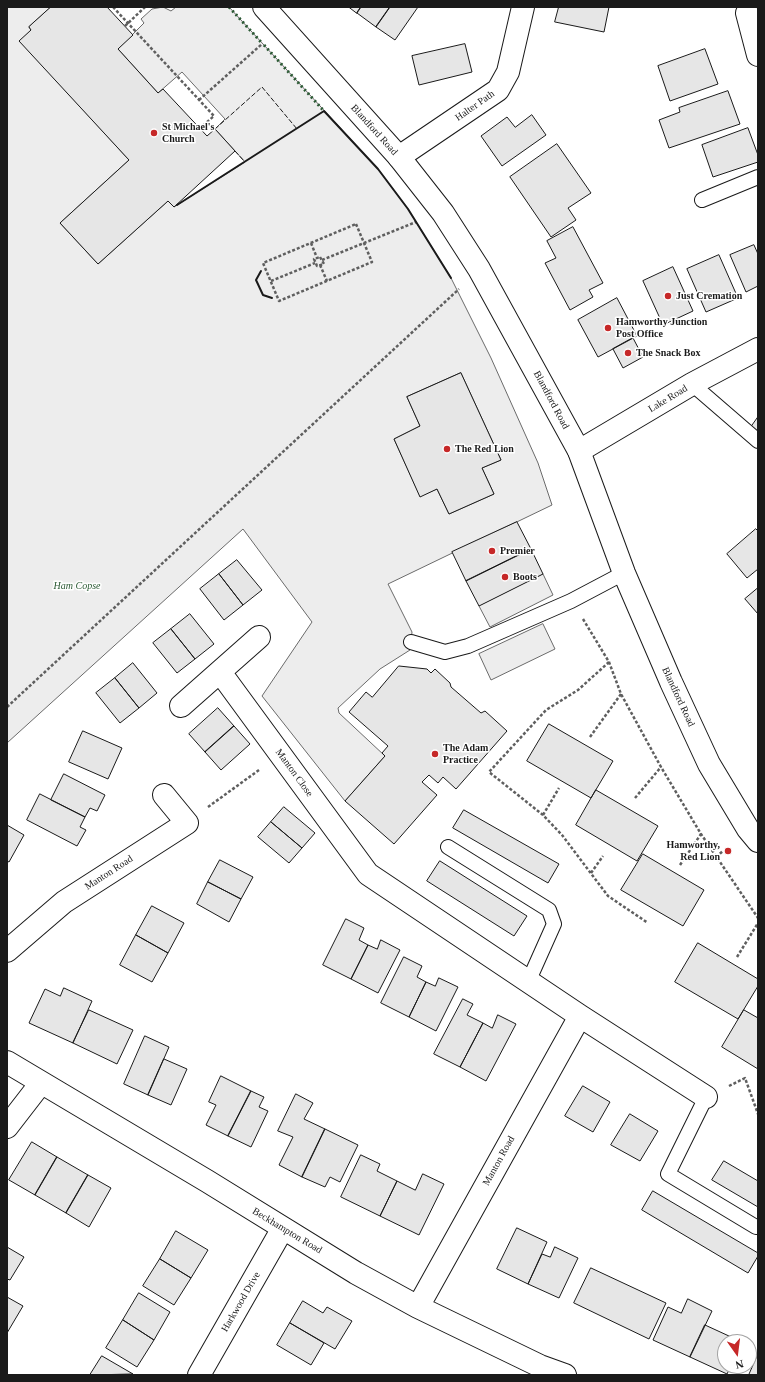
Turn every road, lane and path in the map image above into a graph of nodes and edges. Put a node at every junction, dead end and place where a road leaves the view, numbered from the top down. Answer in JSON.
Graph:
{"nodes":[{"id":1,"x":113,"y":7,"type":"edge"},
{"id":2,"x":145,"y":7,"type":"edge"},
{"id":3,"x":264,"y":7,"type":"edge"},
{"id":4,"x":522,"y":7,"type":"edge"},
{"id":5,"x":747,"y":13,"type":"dead end"},
{"id":6,"x":128,"y":23,"type":"junction"},
{"id":7,"x":125,"y":26,"type":"dead end"},
{"id":8,"x":262,"y":44,"type":"dead end"},
{"id":9,"x":758,"y":55,"type":"edge"},
{"id":10,"x":199,"y":100,"type":"junction"},
{"id":11,"x":200,"y":128,"type":"dead end"},
{"id":12,"x":399,"y":157,"type":"junction"},
{"id":13,"x":758,"y":177,"type":"edge"},
{"id":14,"x":702,"y":200,"type":"dead end"},
{"id":15,"x":420,"y":220,"type":"dead end"},
{"id":16,"x":311,"y":243,"type":"junction"},
{"id":17,"x":364,"y":243,"type":"junction"},
{"id":18,"x":317,"y":258,"type":"junction"},
{"id":19,"x":322,"y":260,"type":"junction"},
{"id":20,"x":315,"y":263,"type":"junction"},
{"id":21,"x":320,"y":265,"type":"junction"},
{"id":22,"x":479,"y":269,"type":"junction"},
{"id":23,"x":327,"y":280,"type":"junction"},
{"id":24,"x":271,"y":281,"type":"junction"},
{"id":25,"x":758,"y":348,"type":"edge"},
{"id":26,"x":692,"y":384,"type":"junction"},
{"id":27,"x":758,"y":441,"type":"edge"},
{"id":28,"x":579,"y":451,"type":"junction"},
{"id":29,"x":624,"y":573,"type":"junction"},
{"id":30,"x":583,"y":620,"type":"dead end"},
{"id":31,"x":259,"y":637,"type":"dead end"},
{"id":32,"x":411,"y":642,"type":"dead end"},
{"id":33,"x":609,"y":662,"type":"junction"},
{"id":34,"x":220,"y":672,"type":"junction"},
{"id":35,"x":621,"y":694,"type":"junction"},
{"id":36,"x":181,"y":706,"type":"dead end"},
{"id":37,"x":7,"y":707,"type":"edge"},
{"id":38,"x":590,"y":737,"type":"dead end"},
{"id":39,"x":280,"y":754,"type":"junction"},
{"id":40,"x":660,"y":767,"type":"junction"},
{"id":41,"x":559,"y":788,"type":"dead end"},
{"id":42,"x":164,"y":795,"type":"dead end"},
{"id":43,"x":635,"y":798,"type":"dead end"},
{"id":44,"x":543,"y":815,"type":"junction"},
{"id":45,"x":186,"y":823,"type":"junction"},
{"id":46,"x":701,"y":834,"type":"junction"},
{"id":47,"x":758,"y":842,"type":"edge"},
{"id":48,"x":448,"y":847,"type":"dead end"},
{"id":49,"x":723,"y":851,"type":"dead end"},
{"id":50,"x":603,"y":856,"type":"dead end"},
{"id":51,"x":716,"y":857,"type":"junction"},
{"id":52,"x":680,"y":865,"type":"dead end"},
{"id":53,"x":591,"y":873,"type":"junction"},
{"id":54,"x":758,"y":918,"type":"edge"},
{"id":55,"x":648,"y":923,"type":"dead end"},
{"id":56,"x":758,"y":923,"type":"edge"},
{"id":57,"x":7,"y":951,"type":"edge"},
{"id":58,"x":736,"y":956,"type":"dead end"},
{"id":59,"x":529,"y":980,"type":"junction"},
{"id":60,"x":580,"y":1016,"type":"junction"},
{"id":61,"x":7,"y":1062,"type":"edge"},
{"id":62,"x":41,"y":1083,"type":"junction"},
{"id":63,"x":706,"y":1097,"type":"junction"},
{"id":64,"x":758,"y":1114,"type":"edge"},
{"id":65,"x":7,"y":1127,"type":"edge"},
{"id":66,"x":756,"y":1227,"type":"dead end"},
{"id":67,"x":283,"y":1228,"type":"junction"},
{"id":68,"x":418,"y":1307,"type":"junction"},
{"id":69,"x":538,"y":1370,"type":"edge"},
{"id":70,"x":199,"y":1375,"type":"edge"},
{"id":71,"x":565,"y":1375,"type":"edge"}],
"edges":[{"from":1,"to":6,"type":"path"},
{"from":2,"to":6,"type":"path"},
{"from":3,"to":12,"type":"street","name":"Blandford Road"},
{"from":4,"to":12,"type":"street","name":"Halter Path"},
{"from":5,"to":9,"type":"street"},
{"from":6,"to":7,"type":"path"},
{"from":6,"to":10,"type":"path"},
{"from":8,"to":10,"type":"path"},
{"from":10,"to":11,"type":"path"},
{"from":12,"to":22,"type":"street","name":"Blandford Road"},
{"from":13,"to":14,"type":"lane"},
{"from":15,"to":17,"type":"path"},
{"from":16,"to":17,"type":"path"},
{"from":16,"to":18,"type":"path"},
{"from":16,"to":24,"type":"path"},
{"from":17,"to":19,"type":"path"},
{"from":17,"to":23,"type":"path"},
{"from":18,"to":19,"type":"path"},
{"from":18,"to":20,"type":"path"},
{"from":19,"to":21,"type":"path"},
{"from":20,"to":21,"type":"path"},
{"from":20,"to":24,"type":"path"},
{"from":21,"to":23,"type":"path"},
{"from":22,"to":28,"type":"street","name":"Blandford Road"},
{"from":22,"to":37,"type":"path"},
{"from":23,"to":24,"type":"path"},
{"from":25,"to":26,"type":"street","name":"Lake Road"},
{"from":26,"to":27,"type":"lane"},
{"from":26,"to":28,"type":"street","name":"Lake Road"},
{"from":28,"to":29,"type":"street","name":"Blandford Road"},
{"from":29,"to":32,"type":"lane"},
{"from":29,"to":47,"type":"street","name":"Blandford Road"},
{"from":30,"to":33,"type":"path"},
{"from":31,"to":34,"type":"street"},
{"from":33,"to":35,"type":"path"},
{"from":33,"to":44,"type":"path"},
{"from":34,"to":36,"type":"street"},
{"from":34,"to":39,"type":"street","name":"Manton Close"},
{"from":35,"to":38,"type":"path"},
{"from":35,"to":40,"type":"path"},
{"from":39,"to":45,"type":"path"},
{"from":39,"to":59,"type":"street","name":"Manton Close"},
{"from":40,"to":43,"type":"path"},
{"from":40,"to":46,"type":"path"},
{"from":41,"to":44,"type":"path"},
{"from":42,"to":45,"type":"street"},
{"from":44,"to":53,"type":"path"},
{"from":45,"to":57,"type":"street","name":"Manton Road"},
{"from":46,"to":51,"type":"path"},
{"from":46,"to":52,"type":"path"},
{"from":48,"to":59,"type":"lane"},
{"from":49,"to":51,"type":"path"},
{"from":50,"to":53,"type":"path"},
{"from":51,"to":54,"type":"path"},
{"from":53,"to":55,"type":"path"},
{"from":56,"to":58,"type":"path"},
{"from":59,"to":60,"type":"street"},
{"from":60,"to":63,"type":"street"},
{"from":60,"to":68,"type":"street","name":"Manton Road"},
{"from":61,"to":62,"type":"street","name":"Beckhampton Road"},
{"from":62,"to":65,"type":"street"},
{"from":62,"to":67,"type":"street","name":"Beckhampton Road"},
{"from":63,"to":64,"type":"path"},
{"from":63,"to":66,"type":"lane"},
{"from":67,"to":68,"type":"street","name":"Beckhampton Road"},
{"from":67,"to":70,"type":"street","name":"Harkwood Drive"},
{"from":68,"to":69,"type":"street","name":"Beckhampton Road"},
{"from":69,"to":71,"type":"street","name":"Beckhampton Road"}]}
